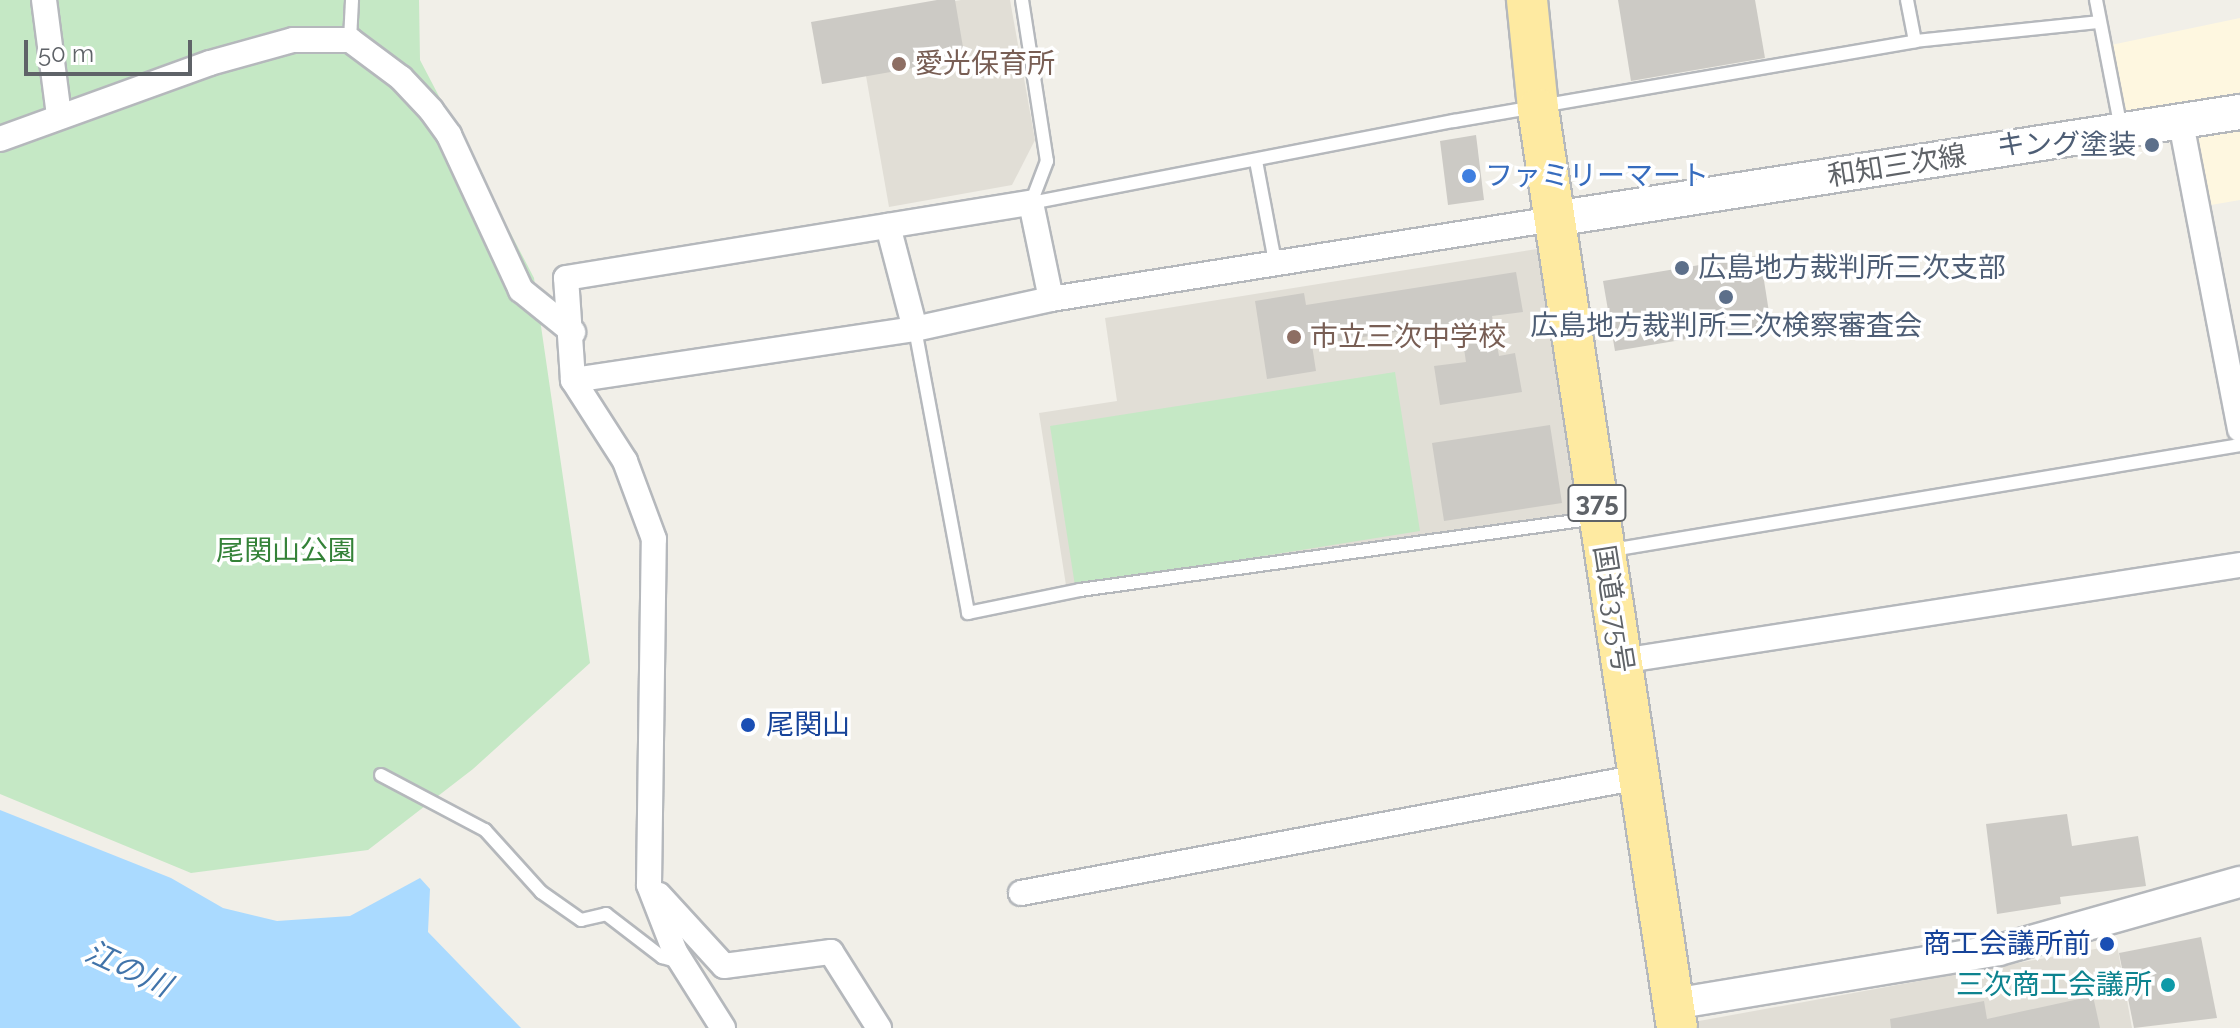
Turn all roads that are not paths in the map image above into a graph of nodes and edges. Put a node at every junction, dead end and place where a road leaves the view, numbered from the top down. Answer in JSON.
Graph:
{"nodes":[{"id":1,"x":44,"y":0,"type":"edge"},
{"id":2,"x":352,"y":0,"type":"edge"},
{"id":3,"x":1022,"y":0,"type":"edge"},
{"id":4,"x":1527,"y":0,"type":"edge"},
{"id":5,"x":1907,"y":0,"type":"edge"},
{"id":6,"x":2096,"y":0,"type":"edge"},
{"id":7,"x":2099,"y":22,"type":"junction"},
{"id":8,"x":350,"y":40,"type":"junction"},
{"id":9,"x":1915,"y":41,"type":"junction"},
{"id":10,"x":1538,"y":109,"type":"junction"},
{"id":11,"x":2240,"y":112,"type":"edge"},
{"id":12,"x":59,"y":115,"type":"junction"},
{"id":13,"x":2181,"y":123,"type":"junction"},
{"id":14,"x":2121,"y":132,"type":"junction"},
{"id":15,"x":0,"y":139,"type":"edge"},
{"id":16,"x":1256,"y":161,"type":"junction"},
{"id":17,"x":1031,"y":203,"type":"junction"},
{"id":18,"x":1554,"y":219,"type":"junction"},
{"id":19,"x":888,"y":226,"type":"junction"},
{"id":20,"x":1275,"y":262,"type":"junction"},
{"id":21,"x":1051,"y":299,"type":"junction"},
{"id":22,"x":915,"y":329,"type":"junction"},
{"id":23,"x":573,"y":332,"type":"junction"},
{"id":24,"x":573,"y":380,"type":"junction"},
{"id":25,"x":2240,"y":429,"type":"edge"},
{"id":26,"x":2240,"y":445,"type":"edge"},
{"id":27,"x":1602,"y":534,"type":"junction"},
{"id":28,"x":2240,"y":565,"type":"edge"},
{"id":29,"x":1621,"y":661,"type":"junction"},
{"id":30,"x":381,"y":775,"type":"dead end"},
{"id":31,"x":1639,"y":777,"type":"junction"},
{"id":32,"x":2240,"y":882,"type":"edge"},
{"id":33,"x":649,"y":885,"type":"junction"},
{"id":34,"x":1021,"y":893,"type":"dead end"},
{"id":35,"x":682,"y":963,"type":"junction"},
{"id":36,"x":1675,"y":1016,"type":"edge"},
{"id":37,"x":723,"y":1028,"type":"edge"},
{"id":38,"x":879,"y":1028,"type":"edge"}],
"edges":[{"from":1,"to":12,"type":"street"},
{"from":2,"to":8,"type":"lane"},
{"from":3,"to":17,"type":"lane"},
{"from":4,"to":10,"type":"highway","name":"国道375号","number":"375"},
{"from":5,"to":9,"type":"lane"},
{"from":6,"to":7,"type":"lane"},
{"from":7,"to":9,"type":"lane"},
{"from":7,"to":14,"type":"lane"},
{"from":8,"to":12,"type":"street"},
{"from":8,"to":23,"type":"street"},
{"from":9,"to":10,"type":"lane"},
{"from":10,"to":16,"type":"lane"},
{"from":10,"to":18,"type":"highway","name":"国道375号","number":"375"},
{"from":11,"to":13,"type":"main road","name":"和知三次線"},
{"from":12,"to":15,"type":"street"},
{"from":13,"to":14,"type":"main road","name":"和知三次線"},
{"from":13,"to":25,"type":"street"},
{"from":14,"to":18,"type":"main road","name":"和知三次線"},
{"from":16,"to":17,"type":"lane"},
{"from":16,"to":20,"type":"lane"},
{"from":17,"to":19,"type":"street"},
{"from":17,"to":21,"type":"street"},
{"from":18,"to":20,"type":"street"},
{"from":18,"to":27,"type":"highway","name":"国道375号","number":"375"},
{"from":19,"to":22,"type":"street"},
{"from":19,"to":23,"type":"street"},
{"from":20,"to":21,"type":"street"},
{"from":21,"to":22,"type":"street"},
{"from":22,"to":24,"type":"street"},
{"from":22,"to":27,"type":"lane"},
{"from":23,"to":24,"type":"street"},
{"from":24,"to":33,"type":"street"},
{"from":26,"to":27,"type":"lane"},
{"from":27,"to":29,"type":"highway","name":"国道375号","number":"375"},
{"from":28,"to":29,"type":"street"},
{"from":29,"to":31,"type":"highway","name":"国道375号","number":"375"},
{"from":30,"to":35,"type":"lane"},
{"from":31,"to":34,"type":"street"},
{"from":31,"to":36,"type":"highway","name":"国道375号","number":"375"},
{"from":32,"to":36,"type":"street"},
{"from":33,"to":35,"type":"street"},
{"from":33,"to":38,"type":"street"},
{"from":35,"to":37,"type":"street"}]}
